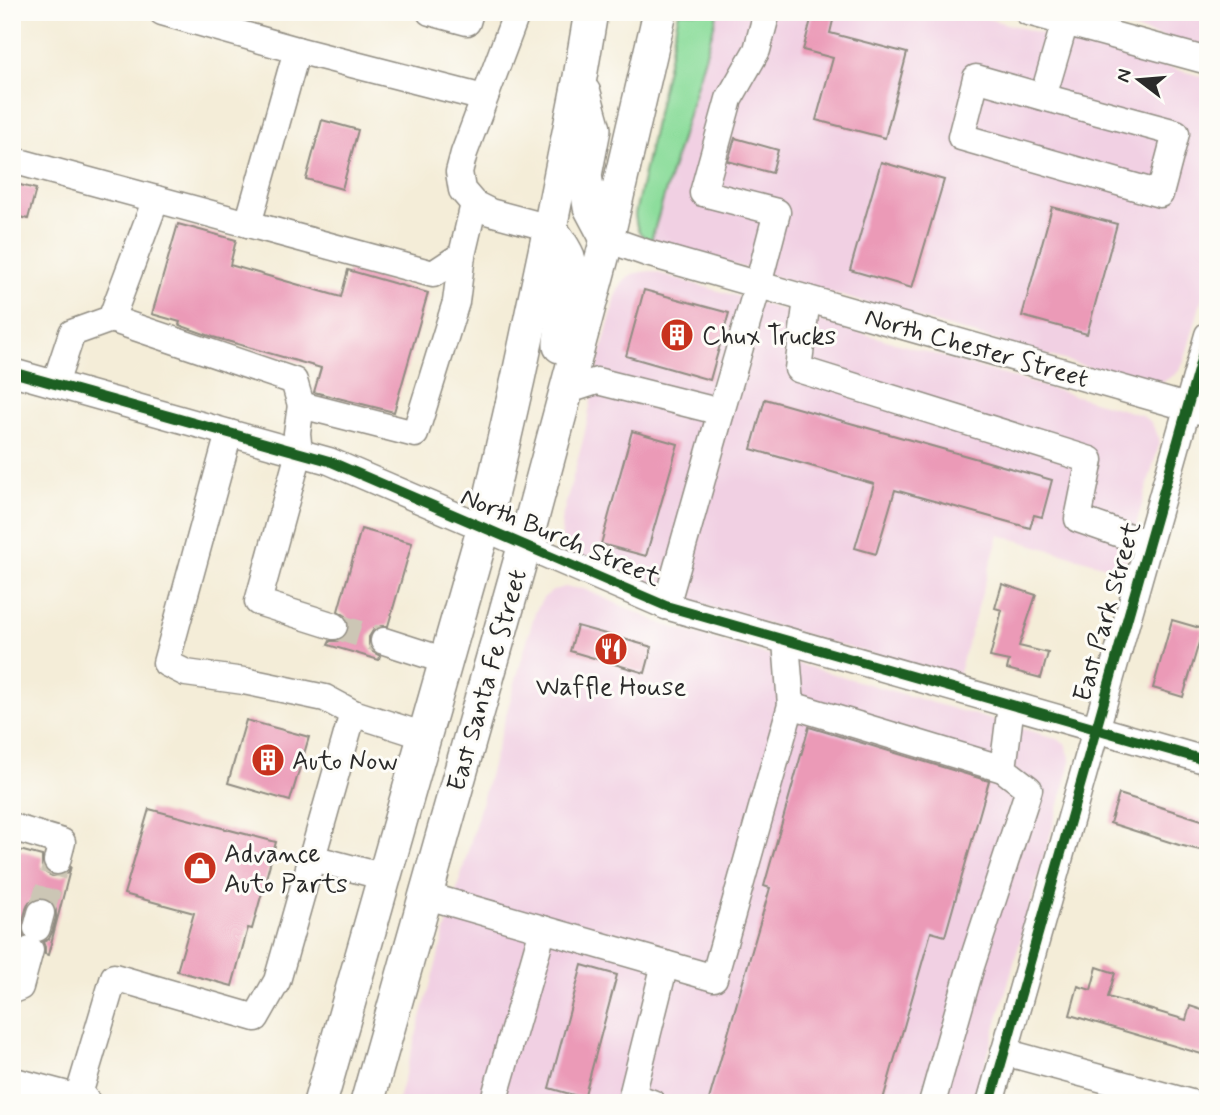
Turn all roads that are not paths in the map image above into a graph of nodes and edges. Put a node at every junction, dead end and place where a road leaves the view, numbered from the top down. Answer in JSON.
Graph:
{"nodes":[{"id":1,"x":162,"y":12,"type":"edge"},
{"id":2,"x":430,"y":12,"type":"edge"},
{"id":3,"x":470,"y":12,"type":"edge"},
{"id":4,"x":517,"y":12,"type":"edge"},
{"id":5,"x":591,"y":12,"type":"edge"},
{"id":6,"x":660,"y":12,"type":"edge"},
{"id":7,"x":767,"y":12,"type":"edge"},
{"id":8,"x":1028,"y":12,"type":"edge"},
{"id":9,"x":1065,"y":22,"type":"junction"},
{"id":10,"x":297,"y":50,"type":"junction"},
{"id":11,"x":1208,"y":61,"type":"edge"},
{"id":12,"x":580,"y":77,"type":"junction"},
{"id":13,"x":1043,"y":97,"type":"junction"},
{"id":14,"x":484,"y":99,"type":"junction"},
{"id":15,"x":12,"y":160,"type":"edge"},
{"id":16,"x":156,"y":199,"type":"junction"},
{"id":17,"x":474,"y":204,"type":"junction"},
{"id":18,"x":248,"y":224,"type":"junction"},
{"id":19,"x":550,"y":228,"type":"junction"},
{"id":20,"x":607,"y":239,"type":"junction"},
{"id":21,"x":462,"y":255,"type":"junction"},
{"id":22,"x":758,"y":285,"type":"junction"},
{"id":23,"x":807,"y":299,"type":"junction"},
{"id":24,"x":111,"y":319,"type":"junction"},
{"id":25,"x":1206,"y":349,"type":"edge"},
{"id":26,"x":12,"y":372,"type":"edge"},
{"id":27,"x":55,"y":384,"type":"junction"},
{"id":28,"x":566,"y":391,"type":"junction"},
{"id":29,"x":301,"y":405,"type":"junction"},
{"id":30,"x":1198,"y":410,"type":"edge"},
{"id":31,"x":721,"y":412,"type":"junction"},
{"id":32,"x":229,"y":433,"type":"junction"},
{"id":33,"x":299,"y":453,"type":"junction"},
{"id":34,"x":484,"y":527,"type":"junction"},
{"id":35,"x":525,"y":544,"type":"junction"},
{"id":36,"x":1149,"y":544,"type":"junction"},
{"id":37,"x":666,"y":606,"type":"junction"},
{"id":38,"x":334,"y":626,"type":"tunnel mouth"},
{"id":39,"x":384,"y":641,"type":"tunnel mouth"},
{"id":40,"x":786,"y":641,"type":"junction"},
{"id":41,"x":446,"y":661,"type":"junction"},
{"id":42,"x":791,"y":705,"type":"junction"},
{"id":43,"x":1011,"y":705,"type":"junction"},
{"id":44,"x":353,"y":712,"type":"junction"},
{"id":45,"x":1096,"y":729,"type":"junction"},
{"id":46,"x":425,"y":736,"type":"junction"},
{"id":47,"x":1208,"y":761,"type":"edge"},
{"id":48,"x":1003,"y":769,"type":"junction"},
{"id":49,"x":12,"y":827,"type":"edge"},
{"id":50,"x":312,"y":858,"type":"junction"},
{"id":51,"x":57,"y":861,"type":"tunnel mouth"},
{"id":52,"x":385,"y":877,"type":"junction"},
{"id":53,"x":424,"y":895,"type":"junction"},
{"id":54,"x":543,"y":929,"type":"junction"},
{"id":55,"x":36,"y":930,"type":"tunnel mouth"},
{"id":56,"x":665,"y":964,"type":"junction"},
{"id":57,"x":12,"y":990,"type":"edge"},
{"id":58,"x":1004,"y":1052,"type":"junction"},
{"id":59,"x":12,"y":1084,"type":"edge"},
{"id":60,"x":80,"y":1102,"type":"edge"},
{"id":61,"x":320,"y":1103,"type":"edge"},
{"id":62,"x":367,"y":1103,"type":"edge"},
{"id":63,"x":493,"y":1103,"type":"edge"},
{"id":64,"x":652,"y":1103,"type":"edge"},
{"id":65,"x":932,"y":1103,"type":"edge"},
{"id":66,"x":990,"y":1103,"type":"edge"},
{"id":67,"x":1191,"y":1103,"type":"edge"}],
"edges":[{"from":1,"to":10,"type":"street"},
{"from":2,"to":3,"type":"street"},
{"from":4,"to":14,"type":"street"},
{"from":5,"to":12,"type":"main road","name":"East Santa Fe Street"},
{"from":6,"to":20,"type":"main road","name":"East Santa Fe Street"},
{"from":7,"to":22,"type":"street"},
{"from":8,"to":9,"type":"street"},
{"from":9,"to":11,"type":"street"},
{"from":9,"to":13,"type":"street"},
{"from":10,"to":14,"type":"street"},
{"from":10,"to":18,"type":"street"},
{"from":12,"to":19,"type":"main road","name":"East Santa Fe Street"},
{"from":12,"to":20,"type":"main road"},
{"from":13,"to":13,"type":"street"},
{"from":14,"to":17,"type":"street"},
{"from":15,"to":16,"type":"street"},
{"from":16,"to":18,"type":"street"},
{"from":16,"to":24,"type":"street"},
{"from":17,"to":19,"type":"street"},
{"from":17,"to":21,"type":"street"},
{"from":18,"to":21,"type":"street"},
{"from":19,"to":28,"type":"main road"},
{"from":19,"to":34,"type":"main road","name":"East Santa Fe Street"},
{"from":20,"to":22,"type":"street","name":"North Chester Street"},
{"from":20,"to":28,"type":"main road","name":"East Santa Fe Street"},
{"from":21,"to":29,"type":"street"},
{"from":22,"to":23,"type":"street","name":"North Chester Street"},
{"from":22,"to":31,"type":"street"},
{"from":23,"to":30,"type":"street","name":"North Chester Street"},
{"from":23,"to":36,"type":"street"},
{"from":24,"to":27,"type":"street"},
{"from":24,"to":29,"type":"street"},
{"from":25,"to":30,"type":"street","name":"East Park Street"},
{"from":26,"to":27,"type":"street","name":"North Burch Street"},
{"from":27,"to":32,"type":"street","name":"North Burch Street"},
{"from":28,"to":31,"type":"street"},
{"from":28,"to":35,"type":"main road","name":"East Santa Fe Street"},
{"from":29,"to":33,"type":"street"},
{"from":30,"to":36,"type":"street","name":"East Park Street"},
{"from":31,"to":37,"type":"street"},
{"from":32,"to":33,"type":"street","name":"North Burch Street"},
{"from":32,"to":44,"type":"street"},
{"from":33,"to":34,"type":"street","name":"North Burch Street"},
{"from":33,"to":38,"type":"street"},
{"from":34,"to":35,"type":"street","name":"North Burch Street"},
{"from":34,"to":41,"type":"main road","name":"East Santa Fe Street"},
{"from":35,"to":37,"type":"street","name":"North Burch Street"},
{"from":35,"to":53,"type":"main road","name":"East Santa Fe Street"},
{"from":36,"to":45,"type":"street","name":"East Park Street"},
{"from":37,"to":40,"type":"street","name":"North Burch Street"},
{"from":39,"to":41,"type":"street"},
{"from":40,"to":42,"type":"street"},
{"from":40,"to":43,"type":"street","name":"North Burch Street"},
{"from":41,"to":46,"type":"main road","name":"East Santa Fe Street"},
{"from":42,"to":48,"type":"street"},
{"from":42,"to":56,"type":"street"},
{"from":43,"to":45,"type":"street","name":"North Burch Street"},
{"from":43,"to":48,"type":"street"},
{"from":44,"to":46,"type":"street"},
{"from":44,"to":50,"type":"street"},
{"from":45,"to":47,"type":"street","name":"North Burch Street"},
{"from":45,"to":58,"type":"street","name":"East Park Street"},
{"from":46,"to":52,"type":"main road","name":"East Santa Fe Street"},
{"from":48,"to":65,"type":"street"},
{"from":49,"to":51,"type":"street"},
{"from":50,"to":52,"type":"street"},
{"from":50,"to":60,"type":"street"},
{"from":52,"to":61,"type":"main road","name":"East Santa Fe Street"},
{"from":53,"to":54,"type":"street"},
{"from":53,"to":62,"type":"main road","name":"East Santa Fe Street"},
{"from":54,"to":56,"type":"street"},
{"from":54,"to":63,"type":"street"},
{"from":55,"to":57,"type":"street"},
{"from":56,"to":64,"type":"street"},
{"from":58,"to":66,"type":"street","name":"East Park Street"},
{"from":58,"to":67,"type":"street"},
{"from":59,"to":60,"type":"main road"}]}
